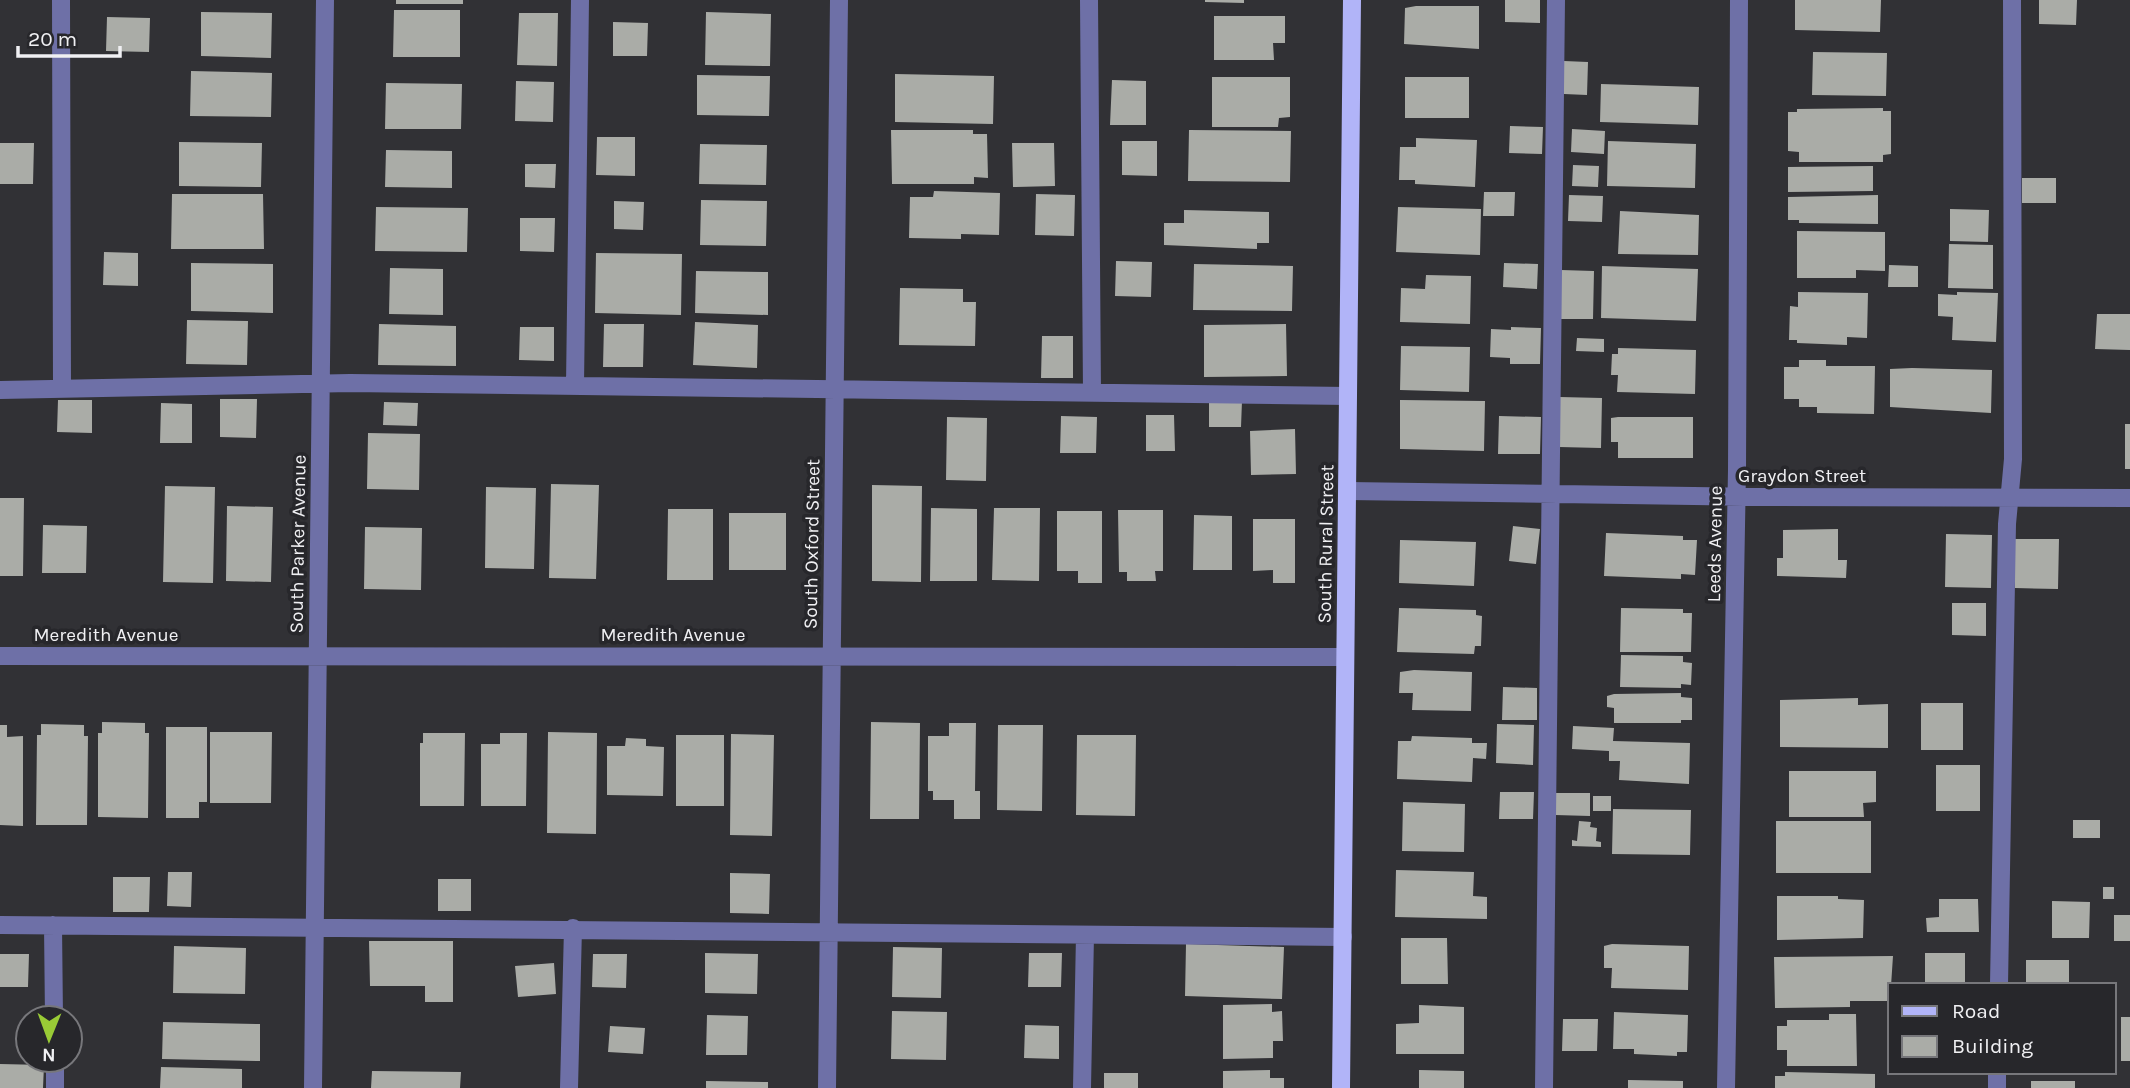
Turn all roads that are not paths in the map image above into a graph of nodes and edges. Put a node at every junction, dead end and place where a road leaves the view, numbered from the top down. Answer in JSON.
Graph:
{"nodes":[{"id":1,"x":61,"y":0,"type":"edge"},
{"id":2,"x":325,"y":0,"type":"edge"},
{"id":3,"x":580,"y":0,"type":"edge"},
{"id":4,"x":839,"y":0,"type":"edge"},
{"id":5,"x":1088,"y":0,"type":"edge"},
{"id":6,"x":1352,"y":0,"type":"edge"},
{"id":7,"x":1556,"y":0,"type":"edge"},
{"id":8,"x":1739,"y":0,"type":"edge"},
{"id":9,"x":2012,"y":0,"type":"edge"},
{"id":10,"x":321,"y":383,"type":"junction"},
{"id":11,"x":575,"y":385,"type":"junction"},
{"id":12,"x":835,"y":387,"type":"junction"},
{"id":13,"x":62,"y":388,"type":"junction"},
{"id":14,"x":0,"y":390,"type":"edge"},
{"id":15,"x":1092,"y":392,"type":"junction"},
{"id":16,"x":1349,"y":396,"type":"junction"},
{"id":17,"x":1348,"y":491,"type":"junction"},
{"id":18,"x":1553,"y":492,"type":"junction"},
{"id":19,"x":2008,"y":496,"type":"junction"},
{"id":20,"x":1736,"y":497,"type":"junction"},
{"id":21,"x":2130,"y":498,"type":"edge"},
{"id":22,"x":832,"y":655,"type":"junction"},
{"id":23,"x":0,"y":656,"type":"edge"},
{"id":24,"x":1345,"y":656,"type":"junction"},
{"id":25,"x":318,"y":657,"type":"junction"},
{"id":26,"x":0,"y":925,"type":"edge"},
{"id":27,"x":53,"y":925,"type":"junction"},
{"id":28,"x":315,"y":926,"type":"junction"},
{"id":29,"x":573,"y":928,"type":"junction"},
{"id":30,"x":829,"y":930,"type":"junction"},
{"id":31,"x":1085,"y":935,"type":"junction"},
{"id":32,"x":1343,"y":937,"type":"junction"},
{"id":33,"x":1999,"y":983,"type":"edge"},
{"id":34,"x":54,"y":1004,"type":"edge"},
{"id":35,"x":313,"y":1088,"type":"edge"},
{"id":36,"x":569,"y":1088,"type":"edge"},
{"id":37,"x":827,"y":1088,"type":"edge"},
{"id":38,"x":1082,"y":1088,"type":"edge"},
{"id":39,"x":1341,"y":1088,"type":"edge"},
{"id":40,"x":1544,"y":1088,"type":"edge"},
{"id":41,"x":1726,"y":1088,"type":"edge"}],
"edges":[{"from":1,"to":13,"type":"street"},
{"from":2,"to":10,"type":"street","name":"South Parker Avenue"},
{"from":3,"to":11,"type":"street"},
{"from":4,"to":12,"type":"street","name":"South Oxford Street"},
{"from":5,"to":15,"type":"street"},
{"from":6,"to":16,"type":"main road","name":"South Rural Street"},
{"from":7,"to":18,"type":"street"},
{"from":8,"to":20,"type":"street","name":"Leeds Avenue"},
{"from":9,"to":19,"type":"street"},
{"from":10,"to":11,"type":"street"},
{"from":10,"to":13,"type":"street"},
{"from":10,"to":25,"type":"street","name":"South Parker Avenue"},
{"from":11,"to":12,"type":"street"},
{"from":12,"to":15,"type":"street"},
{"from":12,"to":22,"type":"street","name":"South Oxford Street"},
{"from":13,"to":14,"type":"street"},
{"from":15,"to":16,"type":"street"},
{"from":16,"to":17,"type":"main road","name":"South Rural Street"},
{"from":17,"to":18,"type":"street","name":"Graydon Street"},
{"from":17,"to":24,"type":"main road","name":"South Rural Street"},
{"from":18,"to":20,"type":"street","name":"Graydon Street"},
{"from":18,"to":40,"type":"street"},
{"from":19,"to":20,"type":"street","name":"Graydon Street"},
{"from":19,"to":21,"type":"street","name":"Graydon Street"},
{"from":19,"to":33,"type":"street"},
{"from":20,"to":41,"type":"street","name":"Leeds Avenue"},
{"from":22,"to":24,"type":"street","name":"Meredith Avenue"},
{"from":22,"to":25,"type":"street","name":"Meredith Avenue"},
{"from":22,"to":30,"type":"street","name":"South Oxford Street"},
{"from":23,"to":25,"type":"street","name":"Meredith Avenue"},
{"from":24,"to":32,"type":"main road","name":"South Rural Street"},
{"from":25,"to":28,"type":"street","name":"South Parker Avenue"},
{"from":26,"to":27,"type":"street"},
{"from":27,"to":28,"type":"street"},
{"from":27,"to":34,"type":"street"},
{"from":28,"to":29,"type":"street"},
{"from":28,"to":35,"type":"street","name":"South Parker Avenue"},
{"from":29,"to":30,"type":"street"},
{"from":29,"to":36,"type":"street"},
{"from":30,"to":31,"type":"street"},
{"from":30,"to":37,"type":"street","name":"South Oxford Street"},
{"from":31,"to":32,"type":"street"},
{"from":31,"to":38,"type":"street"},
{"from":32,"to":39,"type":"main road","name":"South Rural Street"}]}
